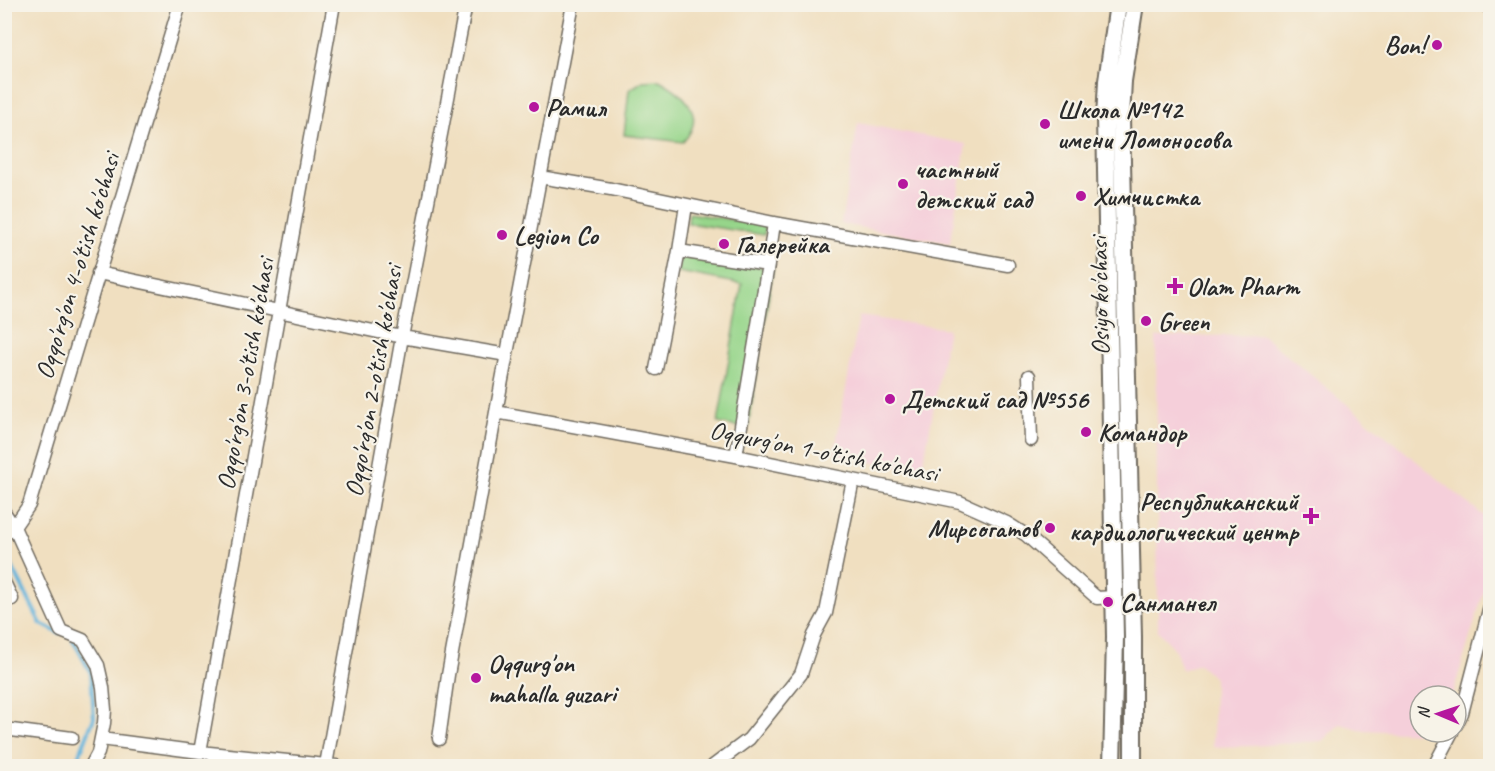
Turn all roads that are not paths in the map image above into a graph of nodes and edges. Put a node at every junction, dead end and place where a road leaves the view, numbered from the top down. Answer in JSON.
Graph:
{"nodes":[{"id":1,"x":180,"y":4,"type":"edge"},
{"id":2,"x":334,"y":4,"type":"edge"},
{"id":3,"x":466,"y":4,"type":"edge"},
{"id":4,"x":573,"y":4,"type":"edge"},
{"id":5,"x":1118,"y":4,"type":"edge"},
{"id":6,"x":1135,"y":4,"type":"edge"},
{"id":7,"x":540,"y":177,"type":"junction"},
{"id":8,"x":686,"y":205,"type":"junction"},
{"id":9,"x":774,"y":222,"type":"junction"},
{"id":10,"x":680,"y":251,"type":"junction"},
{"id":11,"x":768,"y":265,"type":"junction"},
{"id":12,"x":1008,"y":265,"type":"dead end"},
{"id":13,"x":98,"y":273,"type":"junction"},
{"id":14,"x":280,"y":310,"type":"junction"},
{"id":15,"x":402,"y":337,"type":"junction"},
{"id":16,"x":507,"y":354,"type":"junction"},
{"id":17,"x":656,"y":369,"type":"dead end"},
{"id":18,"x":1029,"y":376,"type":"dead end"},
{"id":19,"x":496,"y":412,"type":"junction"},
{"id":20,"x":1031,"y":440,"type":"dead end"},
{"id":21,"x":736,"y":456,"type":"junction"},
{"id":22,"x":853,"y":480,"type":"junction"},
{"id":23,"x":4,"y":512,"type":"edge"},
{"id":24,"x":9,"y":530,"type":"edge"},
{"id":25,"x":4,"y":582,"type":"edge"},
{"id":26,"x":1114,"y":597,"type":"junction"},
{"id":27,"x":1132,"y":597,"type":"junction"},
{"id":28,"x":12,"y":599,"type":"dead end"},
{"id":29,"x":1491,"y":606,"type":"edge"},
{"id":30,"x":1114,"y":664,"type":"junction"},
{"id":31,"x":1133,"y":664,"type":"junction"},
{"id":32,"x":1468,"y":691,"type":"edge"},
{"id":33,"x":4,"y":729,"type":"edge"},
{"id":34,"x":72,"y":738,"type":"dead end"},
{"id":35,"x":101,"y":739,"type":"junction"},
{"id":36,"x":439,"y":739,"type":"dead end"},
{"id":37,"x":1446,"y":744,"type":"edge"},
{"id":38,"x":200,"y":752,"type":"junction"},
{"id":39,"x":91,"y":766,"type":"edge"},
{"id":40,"x":331,"y":766,"type":"edge"},
{"id":41,"x":713,"y":766,"type":"edge"},
{"id":42,"x":1112,"y":766,"type":"edge"},
{"id":43,"x":1132,"y":766,"type":"edge"},
{"id":44,"x":1434,"y":766,"type":"edge"}],
"edges":[{"from":1,"to":13,"type":"street","name":"Oqqo'rg'on 4-o'tish ko'chasi"},
{"from":2,"to":14,"type":"street","name":"Oqqo'rg'on 3-o'tish ko'chasi"},
{"from":3,"to":15,"type":"street","name":"Oqqo'rg'on 2-o'tish ko'chasi"},
{"from":4,"to":7,"type":"street"},
{"from":5,"to":26,"type":"main road","name":"Osiyo ko'chasi"},
{"from":6,"to":27,"type":"main road","name":"Osiyo ko'chasi"},
{"from":7,"to":8,"type":"street"},
{"from":7,"to":16,"type":"street"},
{"from":8,"to":9,"type":"street"},
{"from":8,"to":10,"type":"street"},
{"from":9,"to":11,"type":"street"},
{"from":9,"to":12,"type":"street"},
{"from":10,"to":11,"type":"street"},
{"from":10,"to":17,"type":"street"},
{"from":11,"to":21,"type":"street"},
{"from":13,"to":14,"type":"street"},
{"from":13,"to":24,"type":"street","name":"Oqqo'rg'on 4-o'tish ko'chasi"},
{"from":14,"to":15,"type":"street"},
{"from":14,"to":38,"type":"street","name":"Oqqo'rg'on 3-o'tish ko'chasi"},
{"from":15,"to":16,"type":"street"},
{"from":15,"to":40,"type":"street","name":"Oqqo'rg'on 2-o'tish ko'chasi"},
{"from":16,"to":19,"type":"street"},
{"from":18,"to":20,"type":"street"},
{"from":19,"to":21,"type":"street","name":"Oqqurg'on 1-o'tish ko'chasi"},
{"from":19,"to":36,"type":"street"},
{"from":21,"to":22,"type":"street","name":"Oqqurg'on 1-o'tish ko'chasi"},
{"from":22,"to":26,"type":"street","name":"Oqqurg'on 1-o'tish ko'chasi"},
{"from":22,"to":41,"type":"street"},
{"from":23,"to":24,"type":"street"},
{"from":24,"to":35,"type":"street"},
{"from":25,"to":28,"type":"street"},
{"from":26,"to":27,"type":"main road"},
{"from":26,"to":30,"type":"main road","name":"Osiyo ko'chasi"},
{"from":27,"to":31,"type":"main road","name":"Osiyo ko'chasi"},
{"from":29,"to":32,"type":"street"},
{"from":30,"to":31,"type":"main road"},
{"from":30,"to":42,"type":"main road","name":"Osiyo ko'chasi"},
{"from":31,"to":43,"type":"main road","name":"Osiyo ko'chasi"},
{"from":33,"to":34,"type":"street"},
{"from":35,"to":38,"type":"street"},
{"from":35,"to":39,"type":"street"},
{"from":37,"to":44,"type":"street"},
{"from":38,"to":40,"type":"street"}]}
